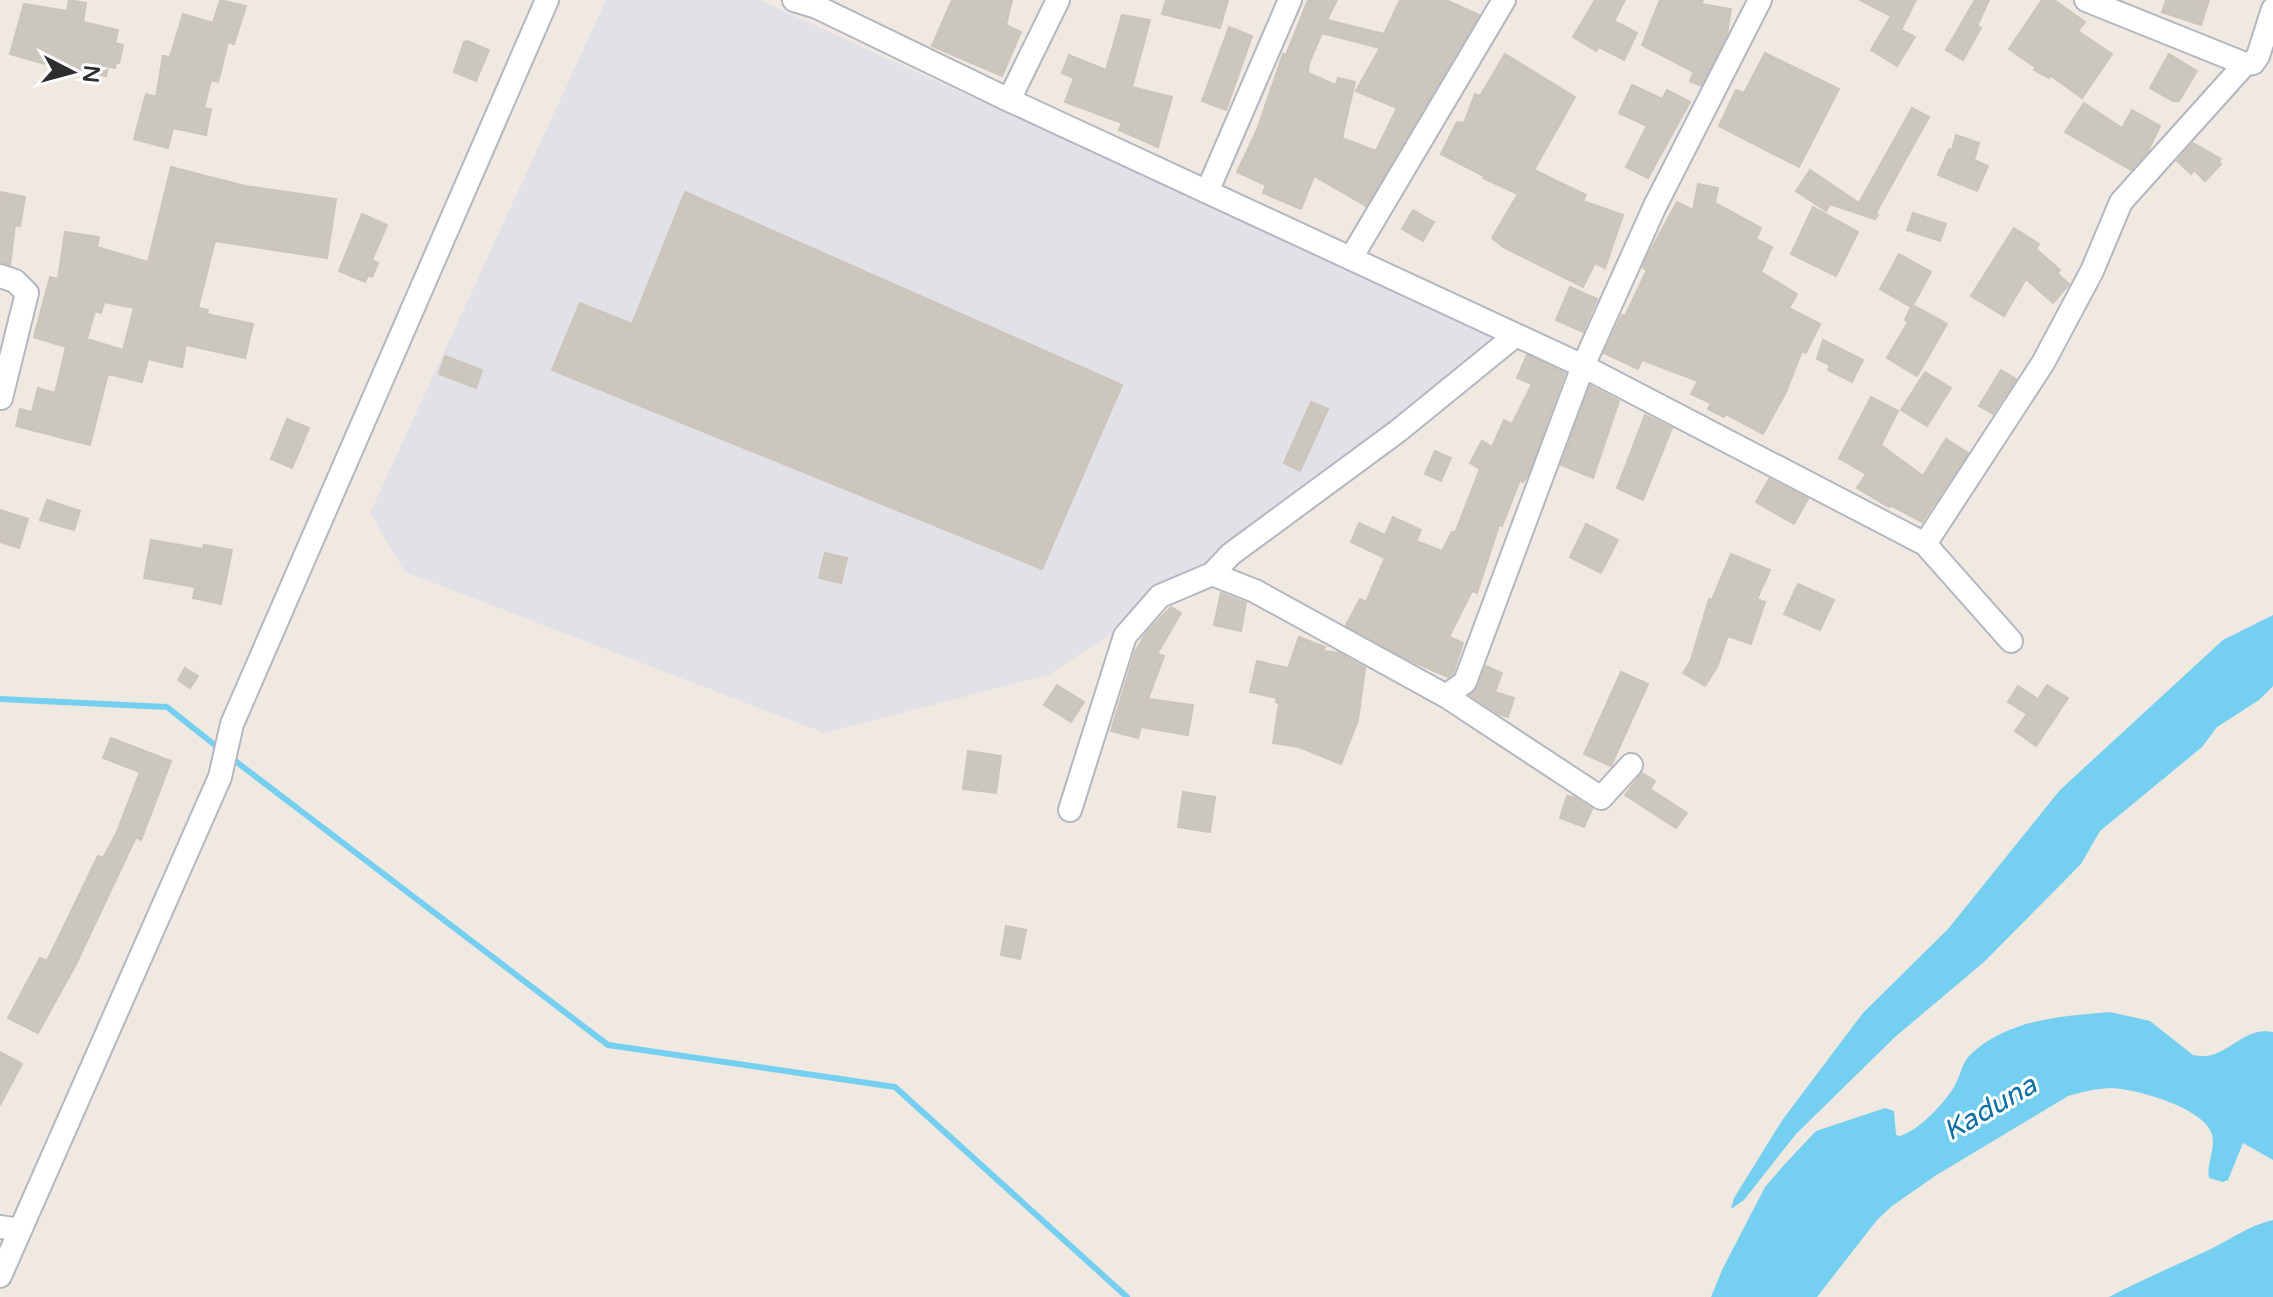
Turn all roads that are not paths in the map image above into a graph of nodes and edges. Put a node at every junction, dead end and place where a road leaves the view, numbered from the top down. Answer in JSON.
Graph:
{"nodes":[{"id":1,"x":547,"y":0,"type":"edge"},
{"id":2,"x":794,"y":0,"type":"edge"},
{"id":3,"x":1058,"y":0,"type":"edge"},
{"id":4,"x":1290,"y":0,"type":"edge"},
{"id":5,"x":1504,"y":0,"type":"edge"},
{"id":6,"x":1760,"y":0,"type":"edge"},
{"id":7,"x":2086,"y":0,"type":"edge"},
{"id":8,"x":818,"y":4,"type":"edge"},
{"id":9,"x":2273,"y":9,"type":"edge"},
{"id":10,"x":2245,"y":64,"type":"junction"},
{"id":11,"x":1009,"y":100,"type":"junction"},
{"id":12,"x":1207,"y":192,"type":"junction"},
{"id":13,"x":1351,"y":258,"type":"junction"},
{"id":14,"x":0,"y":276,"type":"edge"},
{"id":15,"x":1516,"y":335,"type":"junction"},
{"id":16,"x":1583,"y":366,"type":"junction"},
{"id":17,"x":1,"y":398,"type":"edge"},
{"id":18,"x":1925,"y":544,"type":"junction"},
{"id":19,"x":1212,"y":574,"type":"junction"},
{"id":20,"x":2011,"y":641,"type":"dead end"},
{"id":21,"x":1446,"y":696,"type":"junction"},
{"id":22,"x":1631,"y":765,"type":"dead end"},
{"id":23,"x":1070,"y":810,"type":"dead end"},
{"id":24,"x":10,"y":1228,"type":"edge"},
{"id":25,"x":0,"y":1276,"type":"edge"}],
"edges":[{"from":1,"to":24,"type":"street"},
{"from":2,"to":8,"type":"street"},
{"from":3,"to":11,"type":"street"},
{"from":4,"to":12,"type":"street"},
{"from":5,"to":13,"type":"street"},
{"from":6,"to":16,"type":"street"},
{"from":7,"to":10,"type":"street"},
{"from":8,"to":11,"type":"street"},
{"from":9,"to":10,"type":"street"},
{"from":10,"to":18,"type":"street"},
{"from":11,"to":12,"type":"street"},
{"from":12,"to":13,"type":"street"},
{"from":13,"to":15,"type":"street"},
{"from":14,"to":17,"type":"street"},
{"from":15,"to":16,"type":"street"},
{"from":15,"to":19,"type":"street"},
{"from":16,"to":18,"type":"street"},
{"from":16,"to":21,"type":"street"},
{"from":18,"to":20,"type":"street"},
{"from":19,"to":21,"type":"street"},
{"from":19,"to":23,"type":"street"},
{"from":21,"to":22,"type":"street"},
{"from":24,"to":25,"type":"street"}]}
